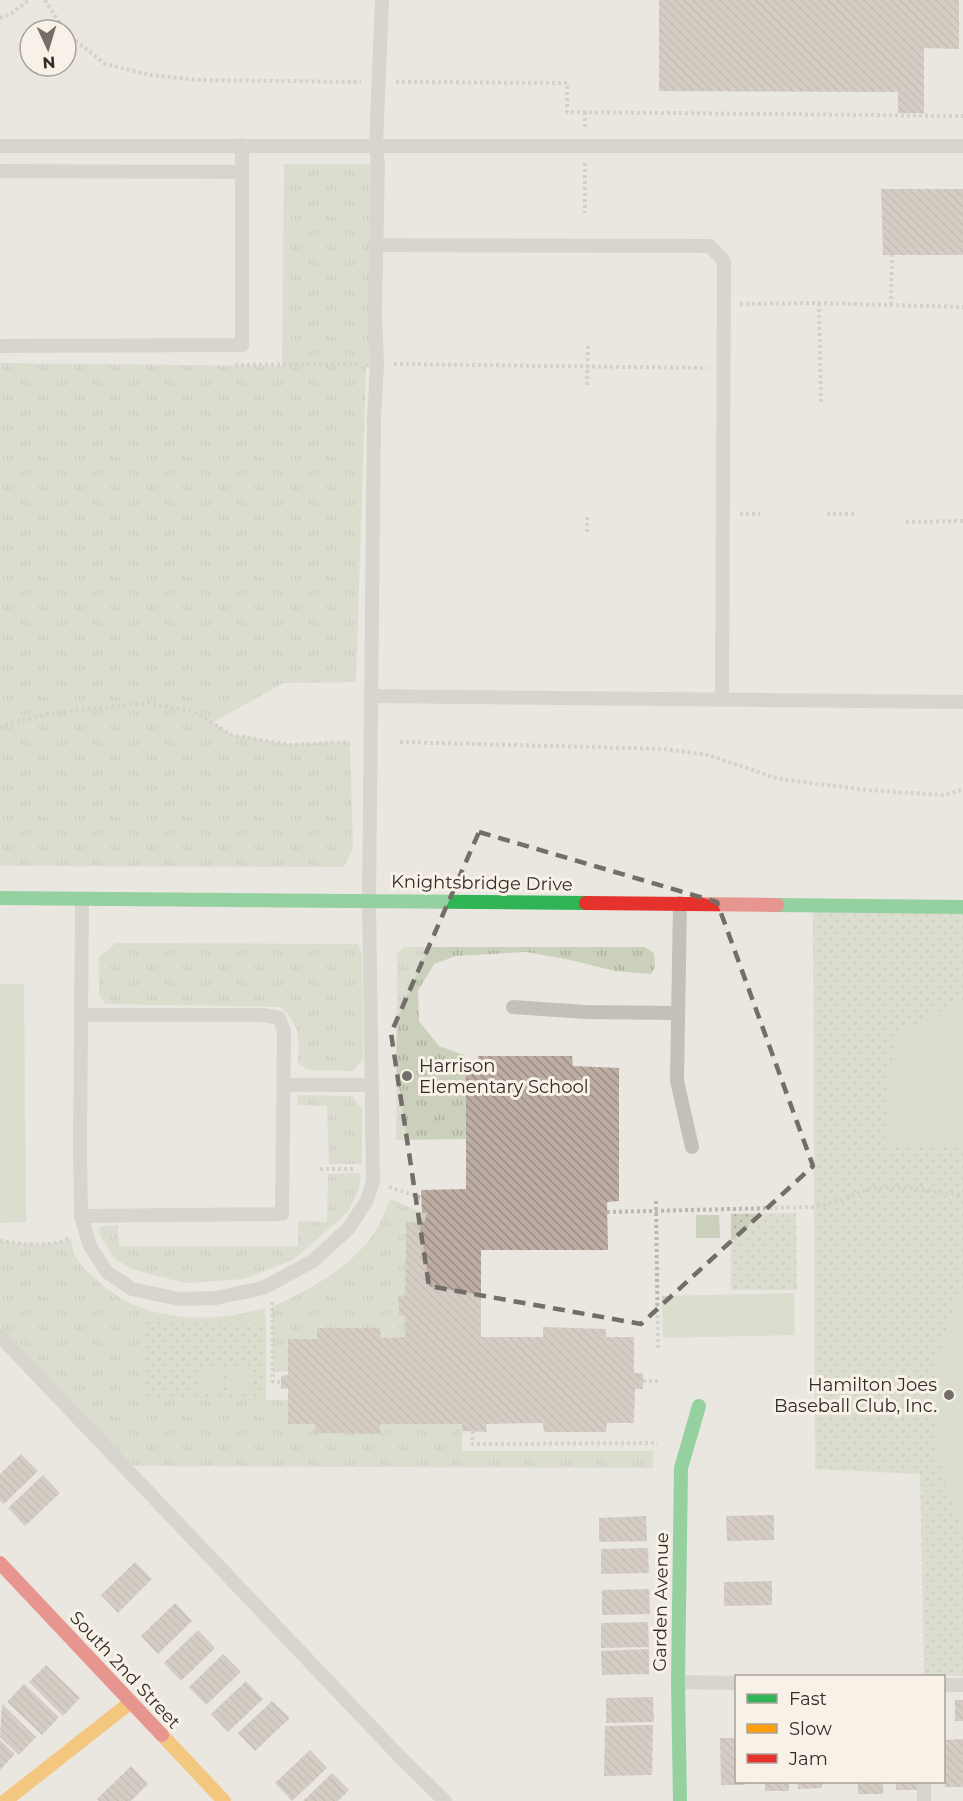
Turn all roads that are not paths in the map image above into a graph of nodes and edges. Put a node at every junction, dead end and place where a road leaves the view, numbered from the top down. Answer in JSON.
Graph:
{"nodes":[{"id":1,"x":382,"y":0,"type":"edge"},
{"id":2,"x":242,"y":145,"type":"junction"},
{"id":3,"x":376,"y":145,"type":"junction"},
{"id":4,"x":0,"y":146,"type":"edge"},
{"id":5,"x":963,"y":146,"type":"edge"},
{"id":6,"x":0,"y":171,"type":"edge"},
{"id":7,"x":242,"y":172,"type":"junction"},
{"id":8,"x":375,"y":245,"type":"junction"},
{"id":9,"x":0,"y":346,"type":"edge"},
{"id":10,"x":371,"y":696,"type":"junction"},
{"id":11,"x":722,"y":699,"type":"junction"},
{"id":12,"x":963,"y":702,"type":"edge"},
{"id":13,"x":0,"y":898,"type":"edge"},
{"id":14,"x":82,"y":899,"type":"junction"},
{"id":15,"x":369,"y":900,"type":"junction"},
{"id":16,"x":680,"y":903,"type":"junction"},
{"id":17,"x":963,"y":907,"type":"edge"},
{"id":18,"x":513,"y":1007,"type":"dead end"},
{"id":19,"x":678,"y":1013,"type":"junction"},
{"id":20,"x":81,"y":1015,"type":"junction"},
{"id":21,"x":284,"y":1084,"type":"junction"},
{"id":22,"x":372,"y":1085,"type":"junction"},
{"id":23,"x":692,"y":1148,"type":"dead end"},
{"id":24,"x":81,"y":1216,"type":"junction"},
{"id":25,"x":0,"y":1336,"type":"edge"},
{"id":26,"x":699,"y":1406,"type":"dead end"},
{"id":27,"x":0,"y":1563,"type":"edge"},
{"id":28,"x":678,"y":1682,"type":"junction"},
{"id":29,"x":735,"y":1683,"type":"edge"},
{"id":30,"x":945,"y":1685,"type":"edge"},
{"id":31,"x":963,"y":1685,"type":"edge"},
{"id":32,"x":131,"y":1702,"type":"junction"},
{"id":33,"x":924,"y":1783,"type":"edge"},
{"id":34,"x":5,"y":1801,"type":"edge"},
{"id":35,"x":224,"y":1801,"type":"edge"},
{"id":36,"x":445,"y":1801,"type":"edge"},
{"id":37,"x":680,"y":1801,"type":"edge"},
{"id":38,"x":924,"y":1801,"type":"edge"}],
"edges":[{"from":1,"to":3,"type":"lane"},
{"from":2,"to":3,"type":"lane"},
{"from":2,"to":4,"type":"lane"},
{"from":2,"to":7,"type":"lane"},
{"from":3,"to":5,"type":"lane"},
{"from":3,"to":8,"type":"lane"},
{"from":6,"to":7,"type":"lane"},
{"from":7,"to":9,"type":"lane"},
{"from":8,"to":10,"type":"lane"},
{"from":8,"to":11,"type":"lane"},
{"from":10,"to":11,"type":"lane"},
{"from":10,"to":15,"type":"lane"},
{"from":11,"to":12,"type":"lane"},
{"from":13,"to":14,"type":"street","name":"Knightsbridge Drive"},
{"from":14,"to":15,"type":"street","name":"Knightsbridge Drive"},
{"from":14,"to":20,"type":"lane"},
{"from":15,"to":16,"type":"street","name":"Knightsbridge Drive"},
{"from":15,"to":22,"type":"lane"},
{"from":16,"to":17,"type":"street","name":"Knightsbridge Drive"},
{"from":16,"to":19,"type":"lane"},
{"from":18,"to":19,"type":"lane"},
{"from":19,"to":23,"type":"lane"},
{"from":20,"to":21,"type":"lane"},
{"from":20,"to":24,"type":"lane"},
{"from":21,"to":22,"type":"lane"},
{"from":21,"to":24,"type":"lane"},
{"from":22,"to":24,"type":"lane"},
{"from":25,"to":36,"type":"lane"},
{"from":26,"to":28,"type":"street","name":"Garden Avenue"},
{"from":27,"to":32,"type":"street","name":"South 2nd Street"},
{"from":28,"to":29,"type":"lane"},
{"from":28,"to":37,"type":"street","name":"Garden Avenue"},
{"from":30,"to":31,"type":"lane"},
{"from":32,"to":34,"type":"street"},
{"from":32,"to":35,"type":"street","name":"South 2nd Street"},
{"from":33,"to":38,"type":"lane"}]}
